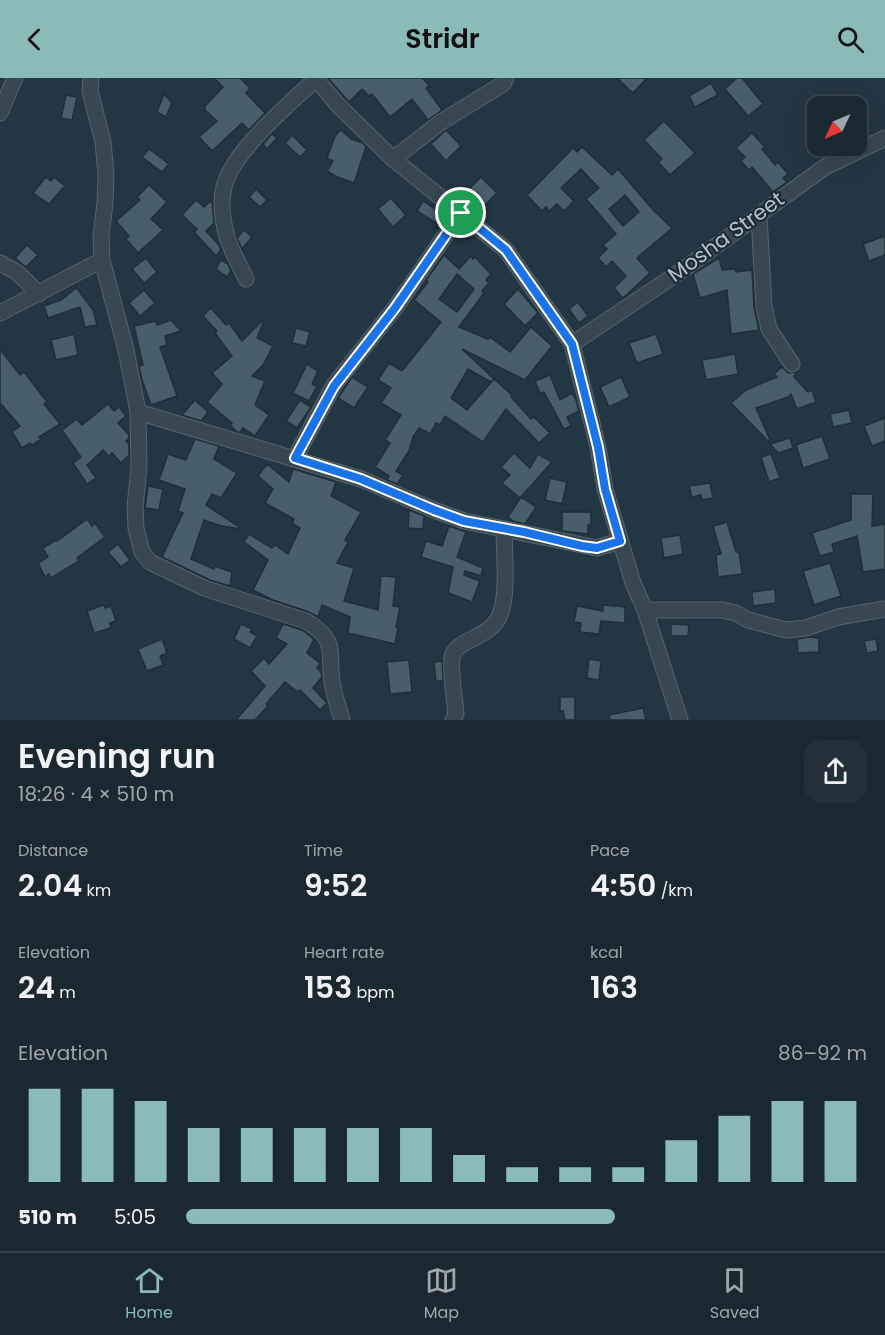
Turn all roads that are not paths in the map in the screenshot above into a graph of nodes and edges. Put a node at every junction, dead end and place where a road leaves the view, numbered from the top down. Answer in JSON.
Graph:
{"nodes":[{"id":1,"x":15,"y":78,"type":"edge"},
{"id":2,"x":91,"y":78,"type":"edge"},
{"id":3,"x":315,"y":78,"type":"edge"},
{"id":4,"x":506,"y":78,"type":"edge"},
{"id":5,"x":0,"y":113,"type":"edge"},
{"id":6,"x":885,"y":138,"type":"edge"},
{"id":7,"x":393,"y":159,"type":"junction"},
{"id":8,"x":461,"y":213,"type":"junction"},
{"id":9,"x":759,"y":216,"type":"junction"},
{"id":10,"x":102,"y":260,"type":"junction"},
{"id":11,"x":0,"y":263,"type":"edge"},
{"id":12,"x":246,"y":279,"type":"dead end"},
{"id":13,"x":39,"y":294,"type":"junction"},
{"id":14,"x":0,"y":314,"type":"edge"},
{"id":15,"x":572,"y":344,"type":"junction"},
{"id":16,"x":792,"y":364,"type":"dead end"},
{"id":17,"x":138,"y":412,"type":"junction"},
{"id":18,"x":295,"y":458,"type":"junction"},
{"id":19,"x":504,"y":529,"type":"junction"},
{"id":20,"x":620,"y":541,"type":"junction"},
{"id":21,"x":885,"y":609,"type":"edge"},
{"id":22,"x":645,"y":610,"type":"junction"},
{"id":23,"x":342,"y":720,"type":"edge"},
{"id":24,"x":453,"y":720,"type":"edge"},
{"id":25,"x":680,"y":720,"type":"edge"}],
"edges":[{"from":1,"to":5,"type":"street"},
{"from":2,"to":10,"type":"street"},
{"from":3,"to":7,"type":"street"},
{"from":3,"to":12,"type":"street"},
{"from":4,"to":7,"type":"street"},
{"from":6,"to":9,"type":"street","name":"Mosha Street"},
{"from":7,"to":8,"type":"street"},
{"from":8,"to":15,"type":"street"},
{"from":8,"to":18,"type":"street"},
{"from":9,"to":15,"type":"street","name":"Mosha Street"},
{"from":9,"to":16,"type":"street"},
{"from":10,"to":13,"type":"street"},
{"from":10,"to":17,"type":"street"},
{"from":11,"to":13,"type":"street"},
{"from":13,"to":14,"type":"street"},
{"from":15,"to":20,"type":"street"},
{"from":17,"to":18,"type":"street"},
{"from":17,"to":23,"type":"street"},
{"from":18,"to":19,"type":"street"},
{"from":19,"to":20,"type":"street"},
{"from":19,"to":24,"type":"street"},
{"from":20,"to":22,"type":"street"},
{"from":21,"to":22,"type":"street"},
{"from":22,"to":25,"type":"street"}]}
